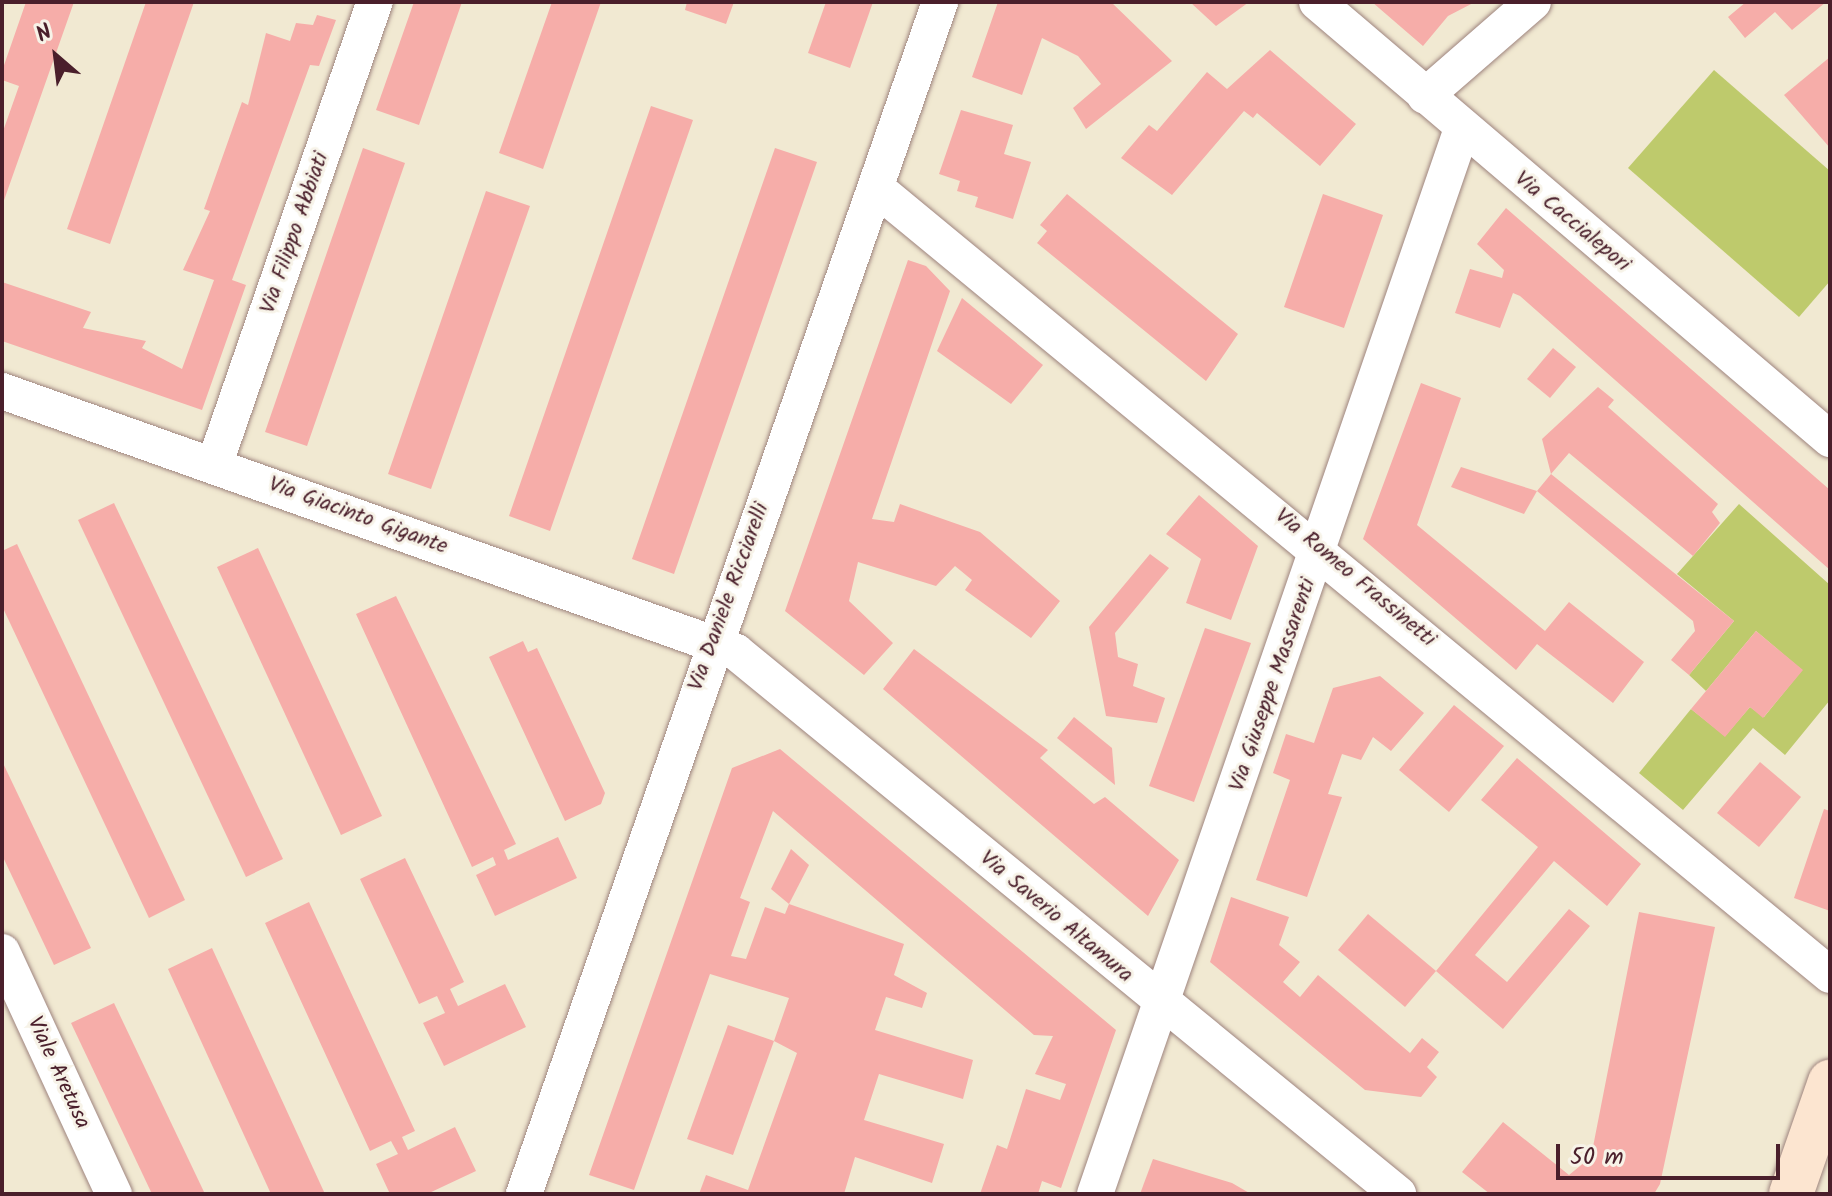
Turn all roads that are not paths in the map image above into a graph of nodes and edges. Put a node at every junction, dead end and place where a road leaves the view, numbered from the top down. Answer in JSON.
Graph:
{"nodes":[{"id":1,"x":375,"y":2,"type":"edge"},
{"id":2,"x":940,"y":2,"type":"edge"},
{"id":3,"x":1317,"y":2,"type":"edge"},
{"id":4,"x":1533,"y":2,"type":"edge"},
{"id":5,"x":1425,"y":96,"type":"junction"},
{"id":6,"x":1462,"y":129,"type":"junction"},
{"id":7,"x":876,"y":188,"type":"junction"},
{"id":8,"x":2,"y":391,"type":"edge"},
{"id":9,"x":1830,"y":439,"type":"edge"},
{"id":10,"x":215,"y":463,"type":"junction"},
{"id":11,"x":1320,"y":548,"type":"junction"},
{"id":12,"x":714,"y":642,"type":"junction"},
{"id":13,"x":2,"y":952,"type":"edge"},
{"id":14,"x":1830,"y":975,"type":"edge"},
{"id":15,"x":1161,"y":1004,"type":"junction"},
{"id":16,"x":1830,"y":1082,"type":"edge"},
{"id":17,"x":114,"y":1194,"type":"edge"},
{"id":18,"x":524,"y":1194,"type":"edge"},
{"id":19,"x":1095,"y":1194,"type":"edge"},
{"id":20,"x":1398,"y":1194,"type":"edge"},
{"id":21,"x":1791,"y":1194,"type":"edge"}],
"edges":[{"from":1,"to":10,"type":"street","name":"Via Filippo Abbiati"},
{"from":2,"to":7,"type":"street","name":"Via Daniele Ricciarelli"},
{"from":3,"to":5,"type":"street","name":"Via Caccialepori"},
{"from":4,"to":5,"type":"street"},
{"from":5,"to":6,"type":"street","name":"Via Caccialepori"},
{"from":6,"to":9,"type":"street","name":"Via Caccialepori"},
{"from":6,"to":11,"type":"street","name":"Via Giuseppe Massarenti"},
{"from":7,"to":11,"type":"street","name":"Via Romeo Frassinetti"},
{"from":7,"to":12,"type":"street","name":"Via Daniele Ricciarelli"},
{"from":8,"to":10,"type":"street","name":"Via Giacinto Gigante"},
{"from":10,"to":12,"type":"street","name":"Via Giacinto Gigante"},
{"from":11,"to":14,"type":"street","name":"Via Romeo Frassinetti"},
{"from":11,"to":15,"type":"street","name":"Via Giuseppe Massarenti"},
{"from":12,"to":15,"type":"street","name":"Via Saverio Altamura"},
{"from":12,"to":18,"type":"street","name":"Via Daniele Ricciarelli"},
{"from":13,"to":17,"type":"street","name":"Viale Aretusa"},
{"from":15,"to":19,"type":"street","name":"Via Giuseppe Massarenti"},
{"from":15,"to":20,"type":"street","name":"Via Saverio Altamura"},
{"from":16,"to":21,"type":"street"}]}
